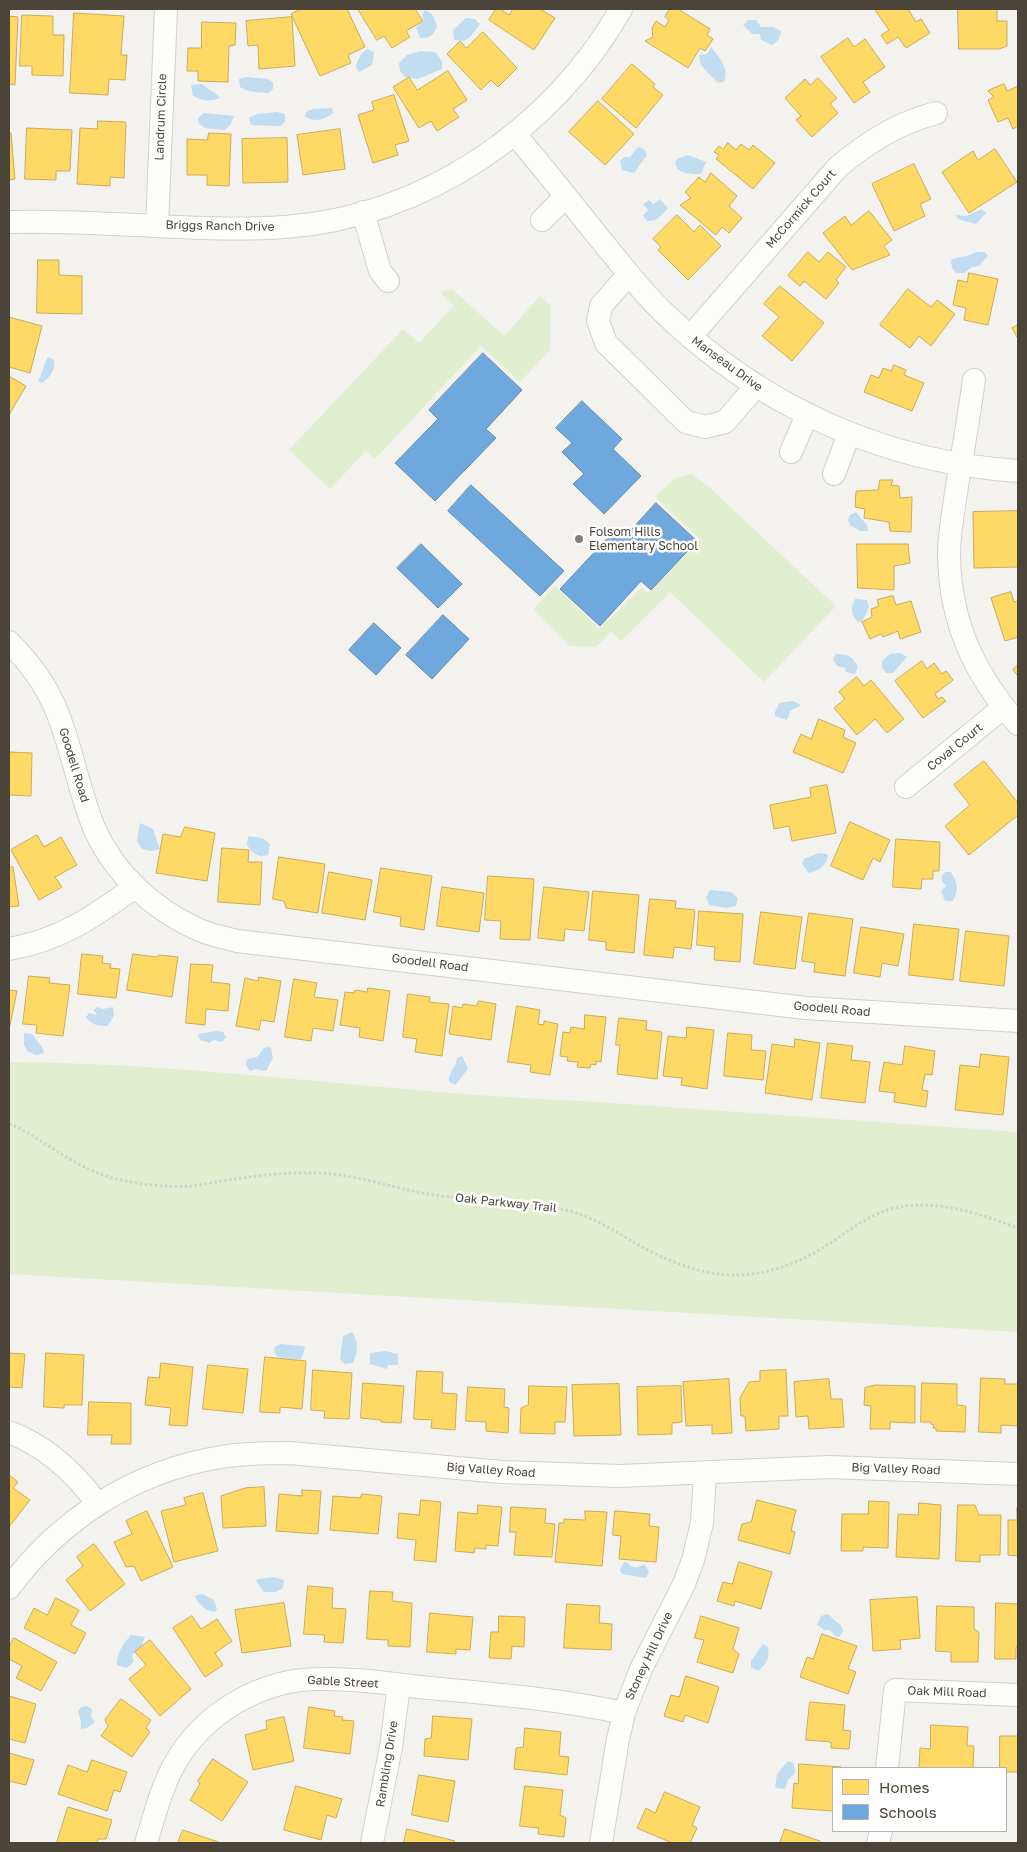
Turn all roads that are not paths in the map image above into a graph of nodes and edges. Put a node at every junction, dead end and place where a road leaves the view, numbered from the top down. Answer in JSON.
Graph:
{"nodes":[{"id":1,"x":166,"y":9,"type":"edge"},
{"id":2,"x":620,"y":9,"type":"edge"},
{"id":3,"x":936,"y":113,"type":"dead end"},
{"id":4,"x":515,"y":134,"type":"junction"},
{"id":5,"x":566,"y":196,"type":"junction"},
{"id":6,"x":363,"y":212,"type":"junction"},
{"id":7,"x":542,"y":220,"type":"dead end"},
{"id":8,"x":9,"y":222,"type":"edge"},
{"id":9,"x":157,"y":225,"type":"junction"},
{"id":10,"x":629,"y":274,"type":"junction"},
{"id":11,"x":388,"y":281,"type":"dead end"},
{"id":12,"x":690,"y":337,"type":"junction"},
{"id":13,"x":974,"y":380,"type":"dead end"},
{"id":14,"x":756,"y":386,"type":"junction"},
{"id":15,"x":807,"y":415,"type":"junction"},
{"id":16,"x":849,"y":434,"type":"junction"},
{"id":17,"x":791,"y":452,"type":"dead end"},
{"id":18,"x":961,"y":464,"type":"junction"},
{"id":19,"x":1018,"y":470,"type":"edge"},
{"id":20,"x":834,"y":474,"type":"dead end"},
{"id":21,"x":9,"y":642,"type":"edge"},
{"id":22,"x":1011,"y":716,"type":"edge"},
{"id":23,"x":906,"y":787,"type":"dead end"},
{"id":24,"x":135,"y":887,"type":"junction"},
{"id":25,"x":9,"y":949,"type":"edge"},
{"id":26,"x":1018,"y":1021,"type":"edge"},
{"id":27,"x":9,"y":1432,"type":"edge"},
{"id":28,"x":705,"y":1473,"type":"junction"},
{"id":29,"x":1018,"y":1474,"type":"edge"},
{"id":30,"x":97,"y":1503,"type":"junction"},
{"id":31,"x":9,"y":1588,"type":"edge"},
{"id":32,"x":398,"y":1685,"type":"junction"},
{"id":33,"x":1018,"y":1695,"type":"edge"},
{"id":34,"x":624,"y":1714,"type":"junction"},
{"id":35,"x":887,"y":1767,"type":"edge"},
{"id":36,"x":146,"y":1843,"type":"edge"},
{"id":37,"x":372,"y":1843,"type":"edge"},
{"id":38,"x":601,"y":1843,"type":"edge"}],
"edges":[{"from":1,"to":9,"type":"street","name":"Landrum Circle"},
{"from":2,"to":4,"type":"street","name":"Briggs Ranch Drive"},
{"from":3,"to":12,"type":"street","name":"McCormick Court"},
{"from":4,"to":5,"type":"street","name":"Manseau Drive"},
{"from":4,"to":6,"type":"street","name":"Briggs Ranch Drive"},
{"from":5,"to":7,"type":"street"},
{"from":5,"to":10,"type":"street","name":"Manseau Drive"},
{"from":6,"to":9,"type":"street","name":"Briggs Ranch Drive"},
{"from":6,"to":11,"type":"street"},
{"from":8,"to":9,"type":"street","name":"Briggs Ranch Drive"},
{"from":10,"to":12,"type":"street","name":"Manseau Drive"},
{"from":10,"to":14,"type":"street"},
{"from":12,"to":14,"type":"street","name":"Manseau Drive"},
{"from":13,"to":18,"type":"street"},
{"from":14,"to":15,"type":"street","name":"Manseau Drive"},
{"from":15,"to":16,"type":"street","name":"Manseau Drive"},
{"from":15,"to":17,"type":"street"},
{"from":16,"to":18,"type":"street","name":"Manseau Drive"},
{"from":16,"to":20,"type":"street"},
{"from":18,"to":19,"type":"street","name":"Manseau Drive"},
{"from":18,"to":22,"type":"street"},
{"from":21,"to":24,"type":"street","name":"Goodell Road"},
{"from":22,"to":23,"type":"street","name":"Coval Court"},
{"from":24,"to":25,"type":"street"},
{"from":24,"to":26,"type":"street","name":"Goodell Road"},
{"from":27,"to":30,"type":"street"},
{"from":28,"to":29,"type":"street","name":"Big Valley Road"},
{"from":28,"to":30,"type":"street","name":"Big Valley Road"},
{"from":28,"to":34,"type":"street","name":"Stoney Hill Drive"},
{"from":30,"to":31,"type":"street","name":"Big Valley Road"},
{"from":32,"to":34,"type":"street","name":"Gable Street"},
{"from":32,"to":36,"type":"street","name":"Gable Street"},
{"from":32,"to":37,"type":"street","name":"Rambling Drive"},
{"from":33,"to":35,"type":"street","name":"Oak Mill Road"},
{"from":34,"to":38,"type":"street","name":"Stoney Hill Drive"}]}
